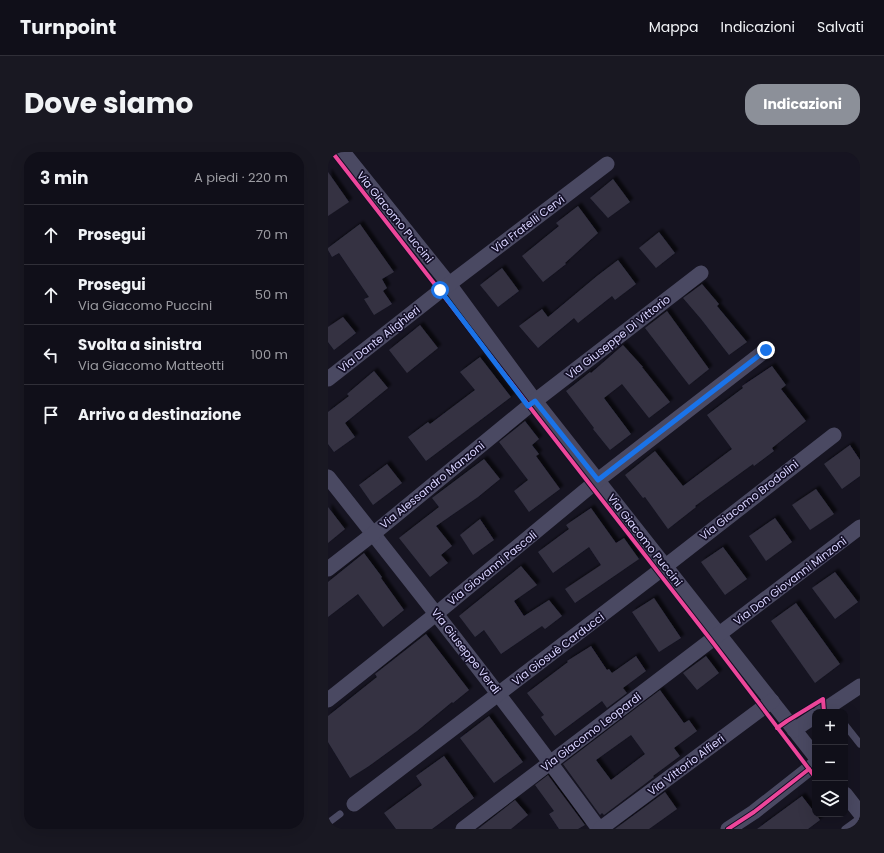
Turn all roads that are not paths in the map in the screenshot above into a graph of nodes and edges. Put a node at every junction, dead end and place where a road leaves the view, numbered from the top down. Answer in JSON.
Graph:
{"nodes":[{"id":1,"x":343,"y":152,"type":"edge"},
{"id":2,"x":607,"y":164,"type":"dead end"},
{"id":3,"x":701,"y":273,"type":"dead end"},
{"id":4,"x":449,"y":284,"type":"junction"},
{"id":5,"x":766,"y":350,"type":"dead end"},
{"id":6,"x":328,"y":379,"type":"edge"},
{"id":7,"x":535,"y":401,"type":"junction"},
{"id":8,"x":834,"y":434,"type":"dead end"},
{"id":9,"x":328,"y":477,"type":"edge"},
{"id":10,"x":598,"y":480,"type":"junction"},
{"id":11,"x":860,"y":528,"type":"edge"},
{"id":12,"x":373,"y":534,"type":"junction"},
{"id":13,"x":665,"y":566,"type":"junction"},
{"id":14,"x":328,"y":569,"type":"edge"},
{"id":15,"x":436,"y":614,"type":"junction"},
{"id":16,"x":719,"y":634,"type":"junction"},
{"id":17,"x":860,"y":686,"type":"edge"},
{"id":18,"x":499,"y":694,"type":"junction"},
{"id":19,"x":328,"y":700,"type":"edge"},
{"id":20,"x":772,"y":701,"type":"junction"},
{"id":21,"x":830,"y":709,"type":"edge"},
{"id":22,"x":812,"y":718,"type":"edge"},
{"id":23,"x":848,"y":729,"type":"edge"},
{"id":24,"x":794,"y":730,"type":"junction"},
{"id":25,"x":860,"y":744,"type":"edge"},
{"id":26,"x":812,"y":752,"type":"edge"},
{"id":27,"x":551,"y":762,"type":"junction"},
{"id":28,"x":812,"y":766,"type":"edge"},
{"id":29,"x":848,"y":798,"type":"edge"},
{"id":30,"x":354,"y":804,"type":"dead end"},
{"id":31,"x":860,"y":813,"type":"edge"},
{"id":32,"x":340,"y":814,"type":"dead end"},
{"id":33,"x":860,"y":818,"type":"edge"},
{"id":34,"x":328,"y":823,"type":"edge"},
{"id":35,"x":463,"y":829,"type":"edge"},
{"id":36,"x":600,"y":829,"type":"edge"},
{"id":37,"x":728,"y":829,"type":"edge"},
{"id":38,"x":845,"y":829,"type":"edge"}],
"edges":[{"from":1,"to":4,"type":"street","name":"Via Giacomo Puccini"},
{"from":2,"to":4,"type":"street","name":"Via Fratelli Cervi"},
{"from":3,"to":7,"type":"street","name":"Via Giuseppe Di Vittorio"},
{"from":4,"to":6,"type":"street","name":"Via Dante Alighieri"},
{"from":4,"to":7,"type":"street","name":"Via Giacomo Puccini"},
{"from":5,"to":10,"type":"street","name":"Via Giovanni Pascoli"},
{"from":7,"to":10,"type":"street","name":"Via Giacomo Puccini"},
{"from":7,"to":12,"type":"street","name":"Via Alessandro Manzoni"},
{"from":8,"to":13,"type":"street","name":"Via Giacomo Brodolini"},
{"from":9,"to":12,"type":"street","name":"Via Giuseppe Verdi"},
{"from":10,"to":13,"type":"street","name":"Via Giacomo Puccini"},
{"from":10,"to":15,"type":"street","name":"Via Giovanni Pascoli"},
{"from":11,"to":16,"type":"street","name":"Via Don Giovanni Minzoni"},
{"from":12,"to":14,"type":"street","name":"Via Alessandro Manzoni"},
{"from":12,"to":15,"type":"street","name":"Via Giuseppe Verdi"},
{"from":13,"to":16,"type":"street","name":"Via Giacomo Puccini"},
{"from":13,"to":18,"type":"street","name":"Via Giosuè Carducci"},
{"from":15,"to":18,"type":"street","name":"Via Giuseppe Verdi"},
{"from":15,"to":19,"type":"street","name":"Via Giovanni Pascoli"},
{"from":16,"to":20,"type":"street","name":"Via Giacomo Puccini"},
{"from":16,"to":27,"type":"street","name":"Via Giacomo Leopardi"},
{"from":17,"to":21,"type":"street"},
{"from":18,"to":27,"type":"street","name":"Via Giuseppe Verdi"},
{"from":18,"to":30,"type":"street","name":"Via Giosuè Carducci"},
{"from":20,"to":24,"type":"street","name":"Via Giacomo Puccini"},
{"from":20,"to":36,"type":"street","name":"Via Vittorio Alfieri"},
{"from":22,"to":24,"type":"street"},
{"from":23,"to":25,"type":"lane"},
{"from":24,"to":26,"type":"street","name":"Via Giacomo Puccini"},
{"from":27,"to":35,"type":"street","name":"Via Giacomo Leopardi"},
{"from":27,"to":36,"type":"street","name":"Via Giuseppe Verdi"},
{"from":28,"to":37,"type":"street"},
{"from":29,"to":31,"type":"street"},
{"from":32,"to":34,"type":"lane"},
{"from":33,"to":38,"type":"lane"}]}
